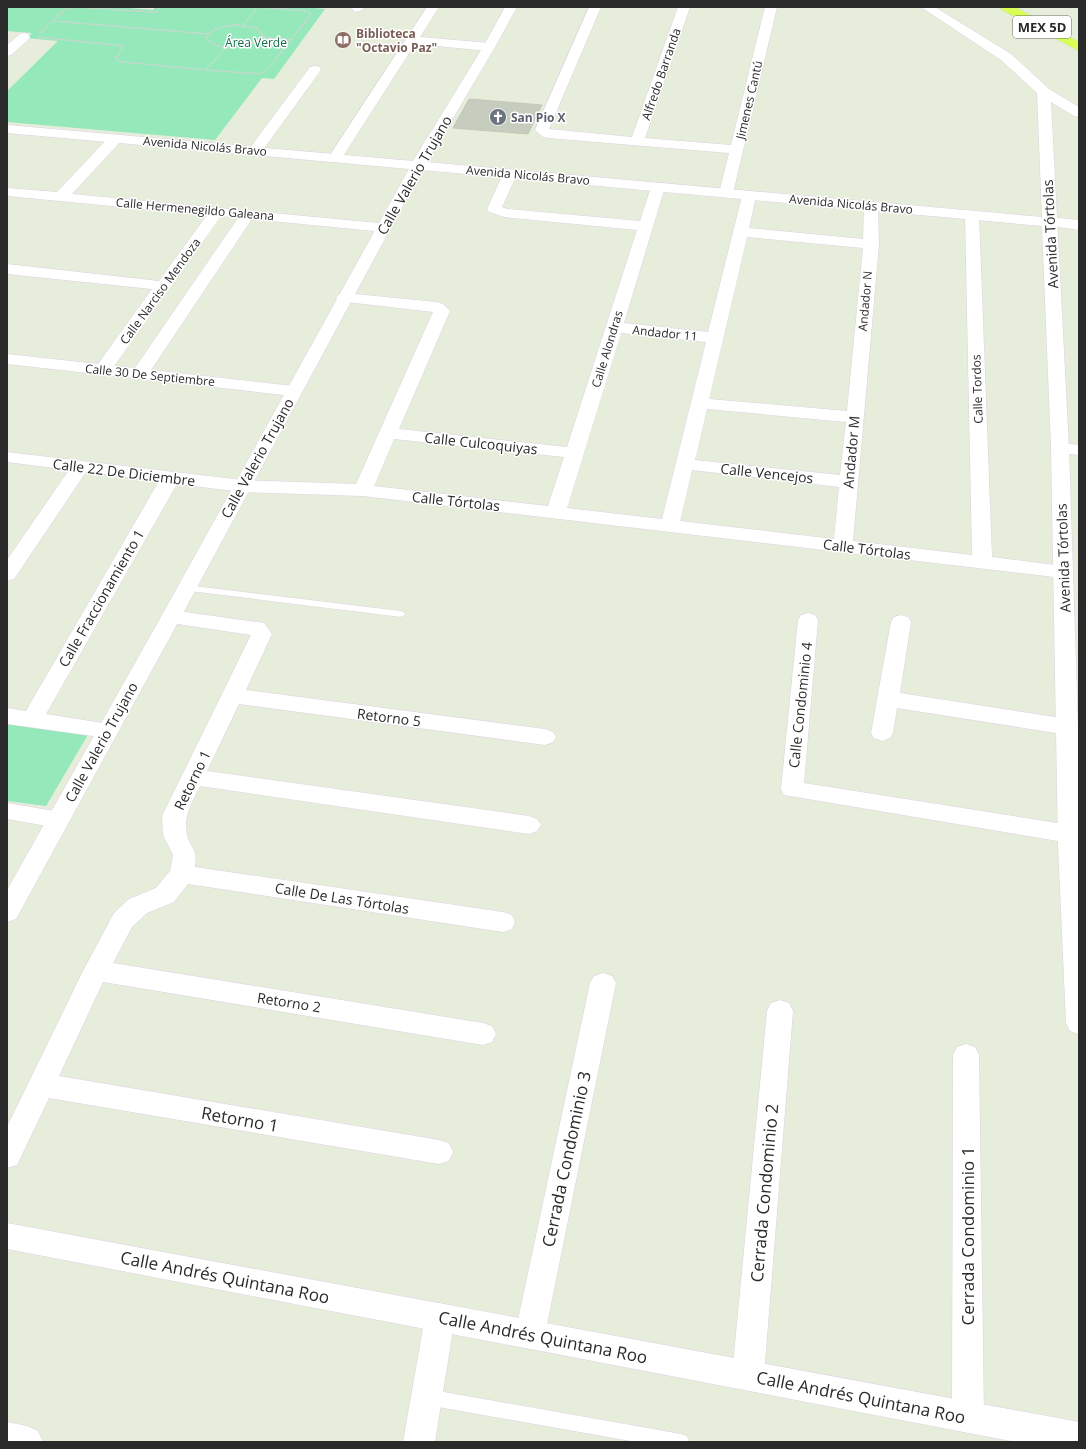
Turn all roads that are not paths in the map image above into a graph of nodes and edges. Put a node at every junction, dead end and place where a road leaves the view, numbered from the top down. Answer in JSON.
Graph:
{"nodes":[{"id":1,"x":433,"y":7,"type":"edge"},
{"id":2,"x":511,"y":7,"type":"edge"},
{"id":3,"x":596,"y":7,"type":"edge"},
{"id":4,"x":684,"y":7,"type":"edge"},
{"id":5,"x":771,"y":7,"type":"edge"},
{"id":6,"x":927,"y":7,"type":"edge"},
{"id":7,"x":1006,"y":7,"type":"edge"},
{"id":8,"x":1026,"y":7,"type":"edge"},
{"id":9,"x":24,"y":36,"type":"dead end"},
{"id":10,"x":1079,"y":36,"type":"edge"},
{"id":11,"x":411,"y":40,"type":"junction"},
{"id":12,"x":489,"y":47,"type":"junction"},
{"id":13,"x":1079,"y":48,"type":"edge"},
{"id":14,"x":7,"y":52,"type":"edge"},
{"id":15,"x":315,"y":70,"type":"dead end"},
{"id":16,"x":1044,"y":92,"type":"junction"},
{"id":17,"x":1079,"y":113,"type":"edge"},
{"id":18,"x":7,"y":129,"type":"edge"},
{"id":19,"x":115,"y":139,"type":"junction"},
{"id":20,"x":637,"y":142,"type":"junction"},
{"id":21,"x":737,"y":150,"type":"junction"},
{"id":22,"x":255,"y":151,"type":"junction"},
{"id":23,"x":335,"y":158,"type":"junction"},
{"id":24,"x":418,"y":165,"type":"junction"},
{"id":25,"x":510,"y":174,"type":"junction"},
{"id":26,"x":658,"y":187,"type":"junction"},
{"id":27,"x":7,"y":192,"type":"edge"},
{"id":28,"x":726,"y":192,"type":"junction"},
{"id":29,"x":62,"y":196,"type":"junction"},
{"id":30,"x":749,"y":196,"type":"junction"},
{"id":31,"x":871,"y":206,"type":"junction"},
{"id":32,"x":217,"y":211,"type":"junction"},
{"id":33,"x":248,"y":214,"type":"junction"},
{"id":34,"x":972,"y":215,"type":"junction"},
{"id":35,"x":1049,"y":222,"type":"junction"},
{"id":36,"x":1079,"y":225,"type":"edge"},
{"id":37,"x":646,"y":226,"type":"junction"},
{"id":38,"x":384,"y":227,"type":"junction"},
{"id":39,"x":741,"y":232,"type":"junction"},
{"id":40,"x":870,"y":244,"type":"junction"},
{"id":41,"x":7,"y":269,"type":"edge"},
{"id":42,"x":164,"y":286,"type":"junction"},
{"id":43,"x":344,"y":298,"type":"junction"},
{"id":44,"x":614,"y":327,"type":"junction"},
{"id":45,"x":715,"y":338,"type":"junction"},
{"id":46,"x":7,"y":359,"type":"edge"},
{"id":47,"x":860,"y":359,"type":"joint"},
{"id":48,"x":102,"y":370,"type":"junction"},
{"id":49,"x":140,"y":374,"type":"junction"},
{"id":50,"x":293,"y":391,"type":"junction"},
{"id":51,"x":699,"y":403,"type":"junction"},
{"id":52,"x":854,"y":417,"type":"junction"},
{"id":53,"x":388,"y":433,"type":"junction"},
{"id":54,"x":1069,"y":449,"type":"edge"},
{"id":55,"x":574,"y":453,"type":"junction"},
{"id":56,"x":7,"y":457,"type":"edge"},
{"id":57,"x":685,"y":464,"type":"junction"},
{"id":58,"x":81,"y":466,"type":"junction"},
{"id":59,"x":171,"y":477,"type":"junction"},
{"id":60,"x":849,"y":482,"type":"junction"},
{"id":61,"x":242,"y":486,"type":"junction"},
{"id":62,"x":363,"y":490,"type":"junction"},
{"id":63,"x":556,"y":512,"type":"junction"},
{"id":64,"x":670,"y":525,"type":"junction"},
{"id":65,"x":843,"y":546,"type":"junction"},
{"id":66,"x":982,"y":562,"type":"junction"},
{"id":67,"x":1063,"y":572,"type":"junction"},
{"id":68,"x":7,"y":575,"type":"edge"},
{"id":69,"x":186,"y":588,"type":"junction"},
{"id":70,"x":401,"y":614,"type":"dead end"},
{"id":71,"x":171,"y":617,"type":"junction"},
{"id":72,"x":808,"y":620,"type":"dead end"},
{"id":73,"x":901,"y":622,"type":"dead end"},
{"id":74,"x":232,"y":696,"type":"junction"},
{"id":75,"x":889,"y":699,"type":"junction"},
{"id":76,"x":7,"y":716,"type":"edge"},
{"id":77,"x":32,"y":719,"type":"junction"},
{"id":78,"x":1068,"y":727,"type":"junction"},
{"id":79,"x":107,"y":730,"type":"junction"},
{"id":80,"x":882,"y":733,"type":"dead end"},
{"id":81,"x":545,"y":737,"type":"dead end"},
{"id":82,"x":194,"y":777,"type":"junction"},
{"id":83,"x":7,"y":811,"type":"edge"},
{"id":84,"x":58,"y":819,"type":"junction"},
{"id":85,"x":529,"y":825,"type":"dead end"},
{"id":86,"x":1073,"y":842,"type":"edge"},
{"id":87,"x":182,"y":874,"type":"junction"},
{"id":88,"x":7,"y":912,"type":"edge"},
{"id":89,"x":503,"y":922,"type":"dead end"},
{"id":90,"x":96,"y":971,"type":"junction"},
{"id":91,"x":603,"y":983,"type":"dead end"},
{"id":92,"x":780,"y":1011,"type":"dead end"},
{"id":93,"x":1079,"y":1023,"type":"edge"},
{"id":94,"x":483,"y":1034,"type":"dead end"},
{"id":95,"x":966,"y":1056,"type":"dead end"},
{"id":96,"x":42,"y":1085,"type":"junction"},
{"id":97,"x":439,"y":1152,"type":"dead end"},
{"id":98,"x":7,"y":1156,"type":"edge"},
{"id":99,"x":7,"y":1236,"type":"edge"},
{"id":100,"x":440,"y":1317,"type":"junction"},
{"id":101,"x":530,"y":1334,"type":"junction"},
{"id":102,"x":748,"y":1376,"type":"junction"},
{"id":103,"x":426,"y":1397,"type":"junction"},
{"id":104,"x":968,"y":1417,"type":"junction"},
{"id":105,"x":7,"y":1438,"type":"edge"},
{"id":106,"x":1079,"y":1438,"type":"edge"},
{"id":107,"x":26,"y":1442,"type":"edge"},
{"id":108,"x":419,"y":1442,"type":"edge"},
{"id":109,"x":681,"y":1442,"type":"edge"}],
"edges":[{"from":1,"to":11,"type":"street"},
{"from":2,"to":12,"type":"street","name":"Calle Valerio Trujano"},
{"from":3,"to":20,"type":"street"},
{"from":4,"to":20,"type":"street","name":"Alfredo Barranda"},
{"from":5,"to":21,"type":"street","name":"Jimenes Cantú"},
{"from":6,"to":16,"type":"street"},
{"from":7,"to":13,"type":"highway","number":"MEX 5D"},
{"from":8,"to":10,"type":"highway","number":"MEX 5D"},
{"from":9,"to":14,"type":"street"},
{"from":11,"to":12,"type":"street"},
{"from":11,"to":23,"type":"street"},
{"from":12,"to":24,"type":"street","name":"Calle Valerio Trujano"},
{"from":15,"to":22,"type":"street"},
{"from":16,"to":17,"type":"street"},
{"from":16,"to":35,"type":"street","name":"Avenida Tórtolas"},
{"from":18,"to":19,"type":"street","name":"Avenida Nicolás Bravo"},
{"from":19,"to":22,"type":"street","name":"Avenida Nicolás Bravo"},
{"from":19,"to":29,"type":"street"},
{"from":20,"to":21,"type":"street"},
{"from":21,"to":28,"type":"street","name":"Jimenes Cantú"},
{"from":22,"to":23,"type":"street","name":"Avenida Nicolás Bravo"},
{"from":23,"to":24,"type":"street","name":"Avenida Nicolás Bravo"},
{"from":24,"to":25,"type":"street","name":"Avenida Nicolás Bravo"},
{"from":24,"to":38,"type":"street","name":"Calle Valerio Trujano"},
{"from":25,"to":26,"type":"street","name":"Avenida Nicolás Bravo"},
{"from":25,"to":37,"type":"street"},
{"from":26,"to":28,"type":"street","name":"Avenida Nicolás Bravo"},
{"from":26,"to":37,"type":"street","name":"Calle Alondras"},
{"from":27,"to":29,"type":"street","name":"Calle Hermenegildo Galeana"},
{"from":28,"to":30,"type":"street","name":"Avenida Nicolás Bravo"},
{"from":29,"to":32,"type":"street","name":"Calle Hermenegildo Galeana"},
{"from":30,"to":31,"type":"street","name":"Avenida Nicolás Bravo"},
{"from":30,"to":39,"type":"street"},
{"from":31,"to":34,"type":"street","name":"Avenida Nicolás Bravo"},
{"from":31,"to":40,"type":"street"},
{"from":32,"to":33,"type":"street","name":"Calle Hermenegildo Galeana"},
{"from":32,"to":42,"type":"street","name":"Calle Narciso Mendoza"},
{"from":33,"to":38,"type":"street","name":"Calle Hermenegildo Galeana"},
{"from":33,"to":49,"type":"street","name":"Calle Narciso Mendoza"},
{"from":34,"to":35,"type":"street","name":"Avenida Nicolás Bravo"},
{"from":34,"to":66,"type":"street","name":"Calle Tordos"},
{"from":35,"to":36,"type":"street","name":"Avenida Nicolás Bravo"},
{"from":35,"to":54,"type":"street","name":"Avenida Tórtolas"},
{"from":37,"to":44,"type":"street","name":"Calle Alondras"},
{"from":38,"to":43,"type":"street","name":"Calle Valerio Trujano"},
{"from":39,"to":40,"type":"street"},
{"from":39,"to":45,"type":"street"},
{"from":40,"to":47,"type":"street","name":"Andador N"},
{"from":41,"to":42,"type":"street"},
{"from":42,"to":48,"type":"street","name":"Calle Narciso Mendoza"},
{"from":43,"to":50,"type":"street","name":"Calle Valerio Trujano"},
{"from":43,"to":53,"type":"street"},
{"from":44,"to":45,"type":"street","name":"Andador 11"},
{"from":44,"to":55,"type":"street","name":"Calle Alondras"},
{"from":45,"to":51,"type":"street"},
{"from":46,"to":48,"type":"street","name":"Calle 30 De Septiembre"},
{"from":47,"to":52,"type":"street","name":"Andador M"},
{"from":48,"to":49,"type":"street","name":"Calle 30 De Septiembre"},
{"from":49,"to":50,"type":"street","name":"Calle 30 De Septiembre"},
{"from":50,"to":61,"type":"street","name":"Calle Valerio Trujano"},
{"from":51,"to":52,"type":"street"},
{"from":51,"to":57,"type":"street"},
{"from":52,"to":60,"type":"street","name":"Andador M"},
{"from":53,"to":55,"type":"street","name":"Calle Culcoquiyas"},
{"from":53,"to":62,"type":"street"},
{"from":54,"to":67,"type":"street","name":"Avenida Tórtolas"},
{"from":55,"to":63,"type":"street","name":"Calle Alondras"},
{"from":56,"to":58,"type":"street","name":"Calle 22 De Diciembre"},
{"from":57,"to":60,"type":"street","name":"Calle Vencejos"},
{"from":57,"to":64,"type":"street"},
{"from":58,"to":59,"type":"street","name":"Calle 22 De Diciembre"},
{"from":58,"to":68,"type":"street"},
{"from":59,"to":61,"type":"street","name":"Calle 22 De Diciembre"},
{"from":59,"to":77,"type":"street","name":"Calle Fraccionamiento 1"},
{"from":60,"to":65,"type":"street","name":"Andador M"},
{"from":61,"to":62,"type":"street","name":"Calle Tórtolas"},
{"from":61,"to":69,"type":"street","name":"Calle Valerio Trujano"},
{"from":62,"to":63,"type":"street","name":"Calle Tórtolas"},
{"from":63,"to":64,"type":"street","name":"Calle Tórtolas"},
{"from":64,"to":65,"type":"street","name":"Calle Tórtolas"},
{"from":65,"to":66,"type":"street","name":"Calle Tórtolas"},
{"from":66,"to":67,"type":"street","name":"Calle Tórtolas"},
{"from":67,"to":78,"type":"street","name":"Avenida Tórtolas"},
{"from":69,"to":70,"type":"lane"},
{"from":69,"to":71,"type":"street","name":"Calle Valerio Trujano"},
{"from":71,"to":74,"type":"street","name":"Retorno 1"},
{"from":71,"to":79,"type":"street","name":"Calle Valerio Trujano"},
{"from":72,"to":86,"type":"street","name":"Calle Condominio 4"},
{"from":73,"to":75,"type":"street"},
{"from":74,"to":81,"type":"street","name":"Retorno 5"},
{"from":74,"to":82,"type":"street","name":"Retorno 1"},
{"from":75,"to":78,"type":"street"},
{"from":75,"to":80,"type":"street"},
{"from":76,"to":77,"type":"street"},
{"from":77,"to":79,"type":"street"},
{"from":78,"to":86,"type":"street","name":"Avenida Tórtolas"},
{"from":79,"to":84,"type":"street","name":"Calle Valerio Trujano"},
{"from":82,"to":85,"type":"street"},
{"from":82,"to":87,"type":"street","name":"Retorno 1"},
{"from":83,"to":84,"type":"street"},
{"from":84,"to":88,"type":"street","name":"Calle Valerio Trujano"},
{"from":86,"to":93,"type":"street","name":"Avenida Tórtolas"},
{"from":87,"to":89,"type":"street","name":"Calle De Las Tórtolas"},
{"from":87,"to":90,"type":"street"},
{"from":90,"to":94,"type":"street","name":"Retorno 2"},
{"from":90,"to":96,"type":"street"},
{"from":91,"to":101,"type":"street","name":"Cerrada Condominio 3"},
{"from":92,"to":102,"type":"street","name":"Cerrada Condominio 2"},
{"from":95,"to":104,"type":"street","name":"Cerrada Condominio 1"},
{"from":96,"to":97,"type":"street","name":"Retorno 1"},
{"from":96,"to":98,"type":"street"},
{"from":99,"to":100,"type":"street","name":"Calle Andrés Quintana Roo"},
{"from":100,"to":101,"type":"street","name":"Calle Andrés Quintana Roo"},
{"from":100,"to":103,"type":"street"},
{"from":101,"to":102,"type":"street","name":"Calle Andrés Quintana Roo"},
{"from":102,"to":104,"type":"street","name":"Calle Andrés Quintana Roo"},
{"from":103,"to":108,"type":"street"},
{"from":103,"to":109,"type":"lane"},
{"from":104,"to":106,"type":"street","name":"Calle Andrés Quintana Roo"},
{"from":105,"to":107,"type":"street"}]}
